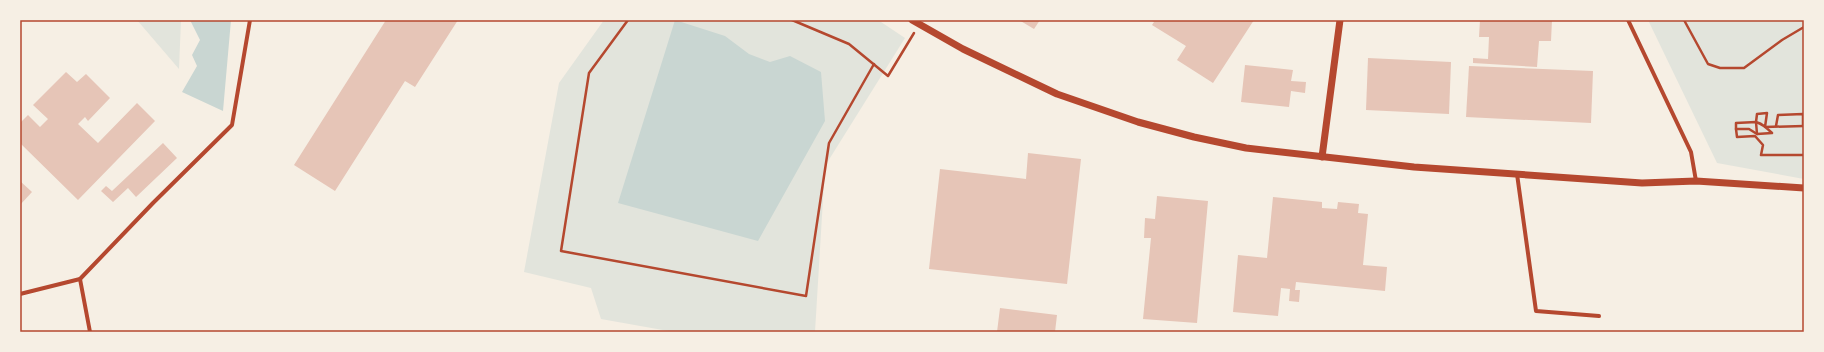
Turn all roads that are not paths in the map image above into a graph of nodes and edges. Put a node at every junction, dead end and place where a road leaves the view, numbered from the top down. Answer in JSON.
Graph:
{"nodes":[{"id":1,"x":250,"y":20,"type":"edge"},
{"id":2,"x":912,"y":20,"type":"edge"},
{"id":3,"x":1340,"y":20,"type":"edge"},
{"id":4,"x":1628,"y":20,"type":"edge"},
{"id":5,"x":1322,"y":157,"type":"junction"},
{"id":6,"x":1517,"y":174,"type":"junction"},
{"id":7,"x":1696,"y":181,"type":"junction"},
{"id":8,"x":1804,"y":188,"type":"edge"},
{"id":9,"x":80,"y":279,"type":"junction"},
{"id":10,"x":20,"y":294,"type":"edge"},
{"id":11,"x":1599,"y":316,"type":"dead end"},
{"id":12,"x":90,"y":332,"type":"edge"}],
"edges":[{"from":1,"to":9,"type":"street"},
{"from":2,"to":5,"type":"street"},
{"from":3,"to":5,"type":"street"},
{"from":4,"to":7,"type":"street"},
{"from":5,"to":6,"type":"street"},
{"from":6,"to":7,"type":"street"},
{"from":6,"to":11,"type":"street"},
{"from":7,"to":8,"type":"street"},
{"from":9,"to":10,"type":"street"},
{"from":9,"to":12,"type":"street"}]}
